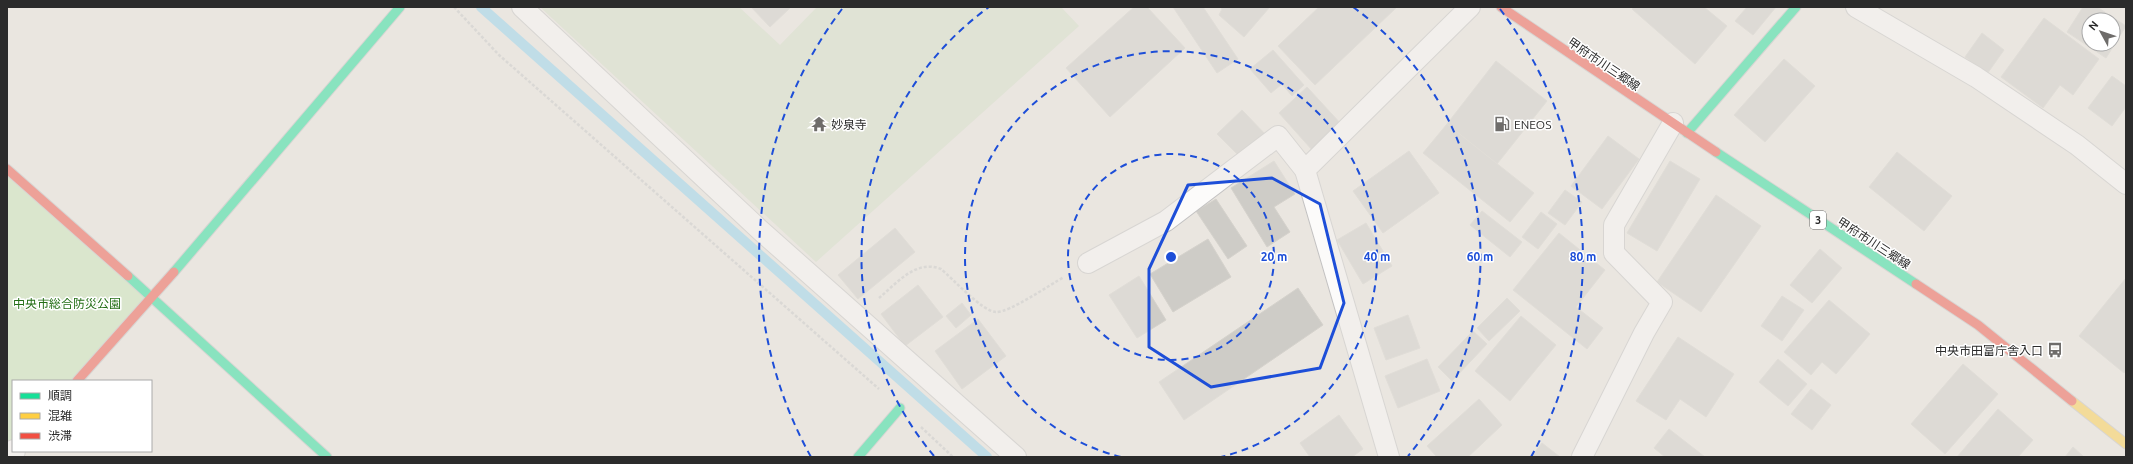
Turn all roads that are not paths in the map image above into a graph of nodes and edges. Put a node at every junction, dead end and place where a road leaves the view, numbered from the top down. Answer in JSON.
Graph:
{"nodes":[{"id":1,"x":400,"y":7,"type":"edge"},
{"id":2,"x":522,"y":7,"type":"edge"},
{"id":3,"x":1470,"y":7,"type":"edge"},
{"id":4,"x":1501,"y":7,"type":"edge"},
{"id":5,"x":1796,"y":7,"type":"edge"},
{"id":6,"x":1856,"y":7,"type":"edge"},
{"id":7,"x":1680,"y":128,"type":"junction"},
{"id":8,"x":7,"y":169,"type":"edge"},
{"id":9,"x":1305,"y":170,"type":"junction"},
{"id":10,"x":2126,"y":184,"type":"edge"},
{"id":11,"x":1088,"y":263,"type":"road end"},
{"id":12,"x":152,"y":298,"type":"junction"},
{"id":13,"x":78,"y":380,"type":"edge"},
{"id":14,"x":900,"y":408,"type":"road end"},
{"id":15,"x":2126,"y":444,"type":"edge"},
{"id":16,"x":327,"y":457,"type":"edge"},
{"id":17,"x":858,"y":457,"type":"edge"},
{"id":18,"x":1016,"y":457,"type":"edge"},
{"id":19,"x":1389,"y":457,"type":"edge"},
{"id":20,"x":1582,"y":457,"type":"edge"}],
"edges":[{"from":1,"to":12,"type":"street"},
{"from":2,"to":18,"type":"lane"},
{"from":3,"to":9,"type":"lane"},
{"from":4,"to":7,"type":"street","name":"甲府市川三郷線","number":"3"},
{"from":5,"to":7,"type":"street"},
{"from":6,"to":10,"type":"lane"},
{"from":7,"to":15,"type":"street","name":"甲府市川三郷線","number":"3"},
{"from":7,"to":20,"type":"lane"},
{"from":8,"to":12,"type":"street"},
{"from":9,"to":11,"type":"lane"},
{"from":9,"to":19,"type":"lane"},
{"from":12,"to":13,"type":"street"},
{"from":12,"to":16,"type":"street"},
{"from":14,"to":17,"type":"street"}]}
